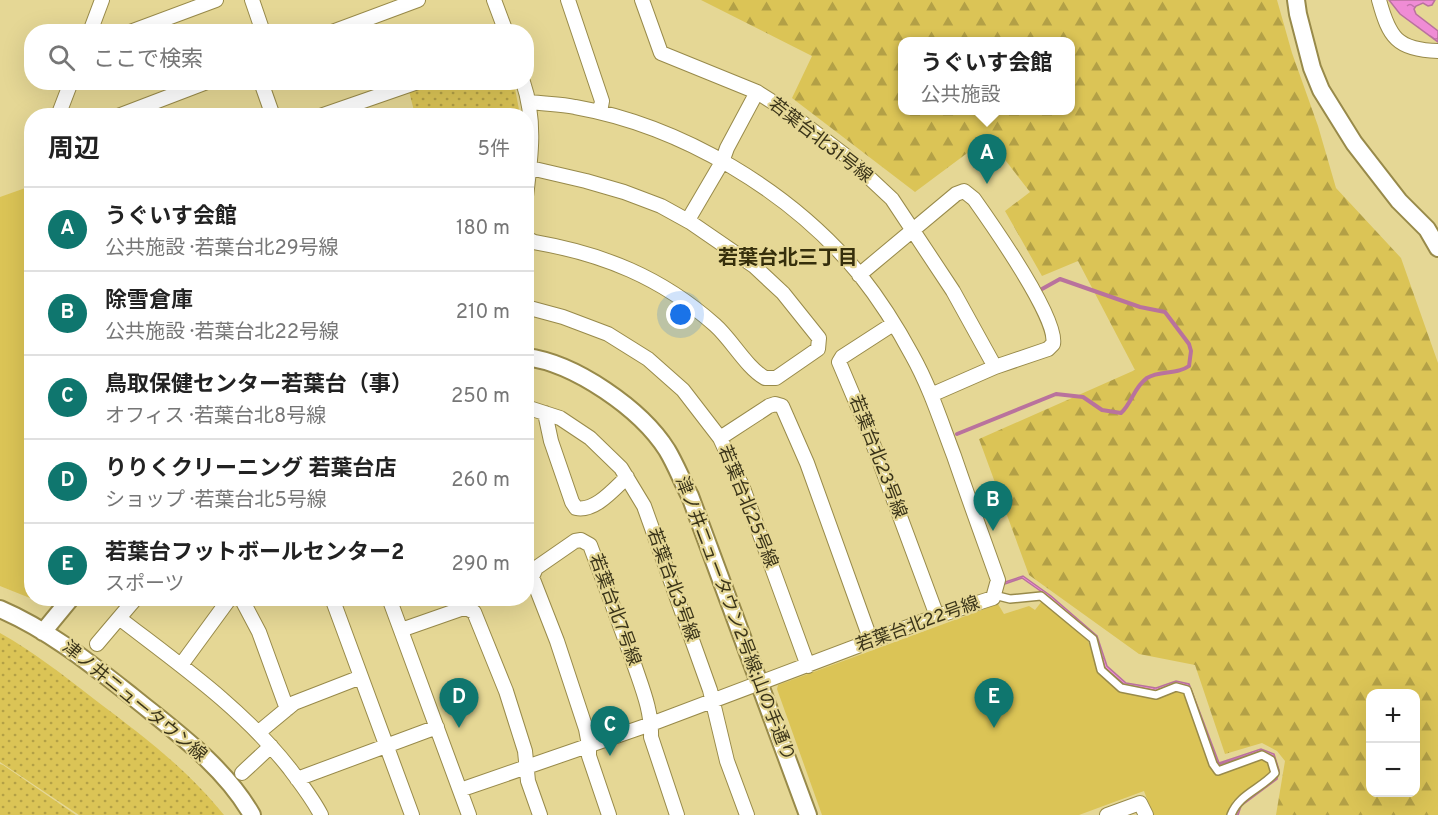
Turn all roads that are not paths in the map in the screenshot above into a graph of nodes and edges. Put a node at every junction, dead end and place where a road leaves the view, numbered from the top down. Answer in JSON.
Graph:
{"nodes":[{"id":1,"x":102,"y":0,"type":"edge"},
{"id":2,"x":216,"y":0,"type":"edge"},
{"id":3,"x":252,"y":0,"type":"edge"},
{"id":4,"x":418,"y":0,"type":"edge"},
{"id":5,"x":494,"y":0,"type":"edge"},
{"id":6,"x":568,"y":0,"type":"edge"},
{"id":7,"x":642,"y":0,"type":"edge"},
{"id":8,"x":1296,"y":0,"type":"edge"},
{"id":9,"x":1379,"y":0,"type":"edge"},
{"id":10,"x":93,"y":24,"type":"edge"},
{"id":11,"x":152,"y":24,"type":"edge"},
{"id":12,"x":260,"y":24,"type":"edge"},
{"id":13,"x":354,"y":24,"type":"edge"},
{"id":14,"x":503,"y":24,"type":"edge"},
{"id":15,"x":1438,"y":51,"type":"edge"},
{"id":16,"x":68,"y":90,"type":"edge"},
{"id":17,"x":186,"y":90,"type":"edge"},
{"id":18,"x":264,"y":90,"type":"edge"},
{"id":19,"x":395,"y":90,"type":"edge"},
{"id":20,"x":526,"y":90,"type":"edge"},
{"id":21,"x":756,"y":93,"type":"junction"},
{"id":22,"x":530,"y":102,"type":"junction"},
{"id":23,"x":61,"y":108,"type":"edge"},
{"id":24,"x":139,"y":108,"type":"edge"},
{"id":25,"x":270,"y":108,"type":"edge"},
{"id":26,"x":343,"y":108,"type":"edge"},
{"id":27,"x":530,"y":108,"type":"edge"},
{"id":28,"x":600,"y":112,"type":"junction"},
{"id":29,"x":722,"y":162,"type":"junction"},
{"id":30,"x":534,"y":169,"type":"edge"},
{"id":31,"x":688,"y":220,"type":"junction"},
{"id":32,"x":914,"y":230,"type":"junction"},
{"id":33,"x":534,"y":242,"type":"edge"},
{"id":34,"x":1438,"y":248,"type":"edge"},
{"id":35,"x":859,"y":275,"type":"junction"},
{"id":36,"x":534,"y":309,"type":"edge"},
{"id":37,"x":893,"y":324,"type":"junction"},
{"id":38,"x":534,"y":358,"type":"edge"},
{"id":39,"x":995,"y":367,"type":"junction"},
{"id":40,"x":931,"y":395,"type":"junction"},
{"id":41,"x":534,"y":410,"type":"edge"},
{"id":42,"x":545,"y":413,"type":"junction"},
{"id":43,"x":720,"y":438,"type":"junction"},
{"id":44,"x":627,"y":477,"type":"junction"},
{"id":45,"x":534,"y":572,"type":"edge"},
{"id":46,"x":534,"y":582,"type":"edge"},
{"id":47,"x":994,"y":595,"type":"junction"},
{"id":48,"x":64,"y":606,"type":"edge"},
{"id":49,"x":129,"y":606,"type":"edge"},
{"id":50,"x":224,"y":606,"type":"edge"},
{"id":51,"x":245,"y":606,"type":"edge"},
{"id":52,"x":335,"y":606,"type":"edge"},
{"id":53,"x":392,"y":606,"type":"edge"},
{"id":54,"x":0,"y":609,"type":"edge"},
{"id":55,"x":937,"y":616,"type":"junction"},
{"id":56,"x":119,"y":618,"type":"junction"},
{"id":57,"x":401,"y":630,"type":"junction"},
{"id":58,"x":43,"y":632,"type":"junction"},
{"id":59,"x":871,"y":641,"type":"junction"},
{"id":60,"x":97,"y":644,"type":"dead end"},
{"id":61,"x":181,"y":665,"type":"junction"},
{"id":62,"x":808,"y":666,"type":"junction"},
{"id":63,"x":361,"y":677,"type":"junction"},
{"id":64,"x":760,"y":684,"type":"junction"},
{"id":65,"x":712,"y":702,"type":"junction"},
{"id":66,"x":288,"y":709,"type":"junction"},
{"id":67,"x":651,"y":724,"type":"junction"},
{"id":68,"x":436,"y":727,"type":"junction"},
{"id":69,"x":260,"y":732,"type":"junction"},
{"id":70,"x":385,"y":744,"type":"junction"},
{"id":71,"x":590,"y":745,"type":"junction"},
{"id":72,"x":271,"y":746,"type":"junction"},
{"id":73,"x":527,"y":766,"type":"junction"},
{"id":74,"x":242,"y":772,"type":"dead end"},
{"id":75,"x":297,"y":778,"type":"junction"},
{"id":76,"x":460,"y":790,"type":"junction"},
{"id":77,"x":252,"y":815,"type":"edge"},
{"id":78,"x":321,"y":815,"type":"edge"},
{"id":79,"x":412,"y":815,"type":"edge"},
{"id":80,"x":469,"y":815,"type":"edge"},
{"id":81,"x":540,"y":815,"type":"edge"},
{"id":82,"x":609,"y":815,"type":"edge"},
{"id":83,"x":677,"y":815,"type":"edge"},
{"id":84,"x":747,"y":815,"type":"edge"},
{"id":85,"x":808,"y":815,"type":"edge"},
{"id":86,"x":1107,"y":815,"type":"edge"},
{"id":87,"x":1146,"y":815,"type":"edge"},
{"id":88,"x":1232,"y":815,"type":"edge"}],
"edges":[{"from":1,"to":10,"type":"street"},
{"from":2,"to":11,"type":"street"},
{"from":3,"to":12,"type":"street"},
{"from":4,"to":13,"type":"street"},
{"from":5,"to":14,"type":"street"},
{"from":6,"to":28,"type":"street"},
{"from":7,"to":21,"type":"street","name":"若葉台北31号線"},
{"from":8,"to":34,"type":"street"},
{"from":9,"to":15,"type":"street"},
{"from":16,"to":23,"type":"street"},
{"from":17,"to":24,"type":"street"},
{"from":18,"to":25,"type":"street"},
{"from":19,"to":26,"type":"street"},
{"from":20,"to":22,"type":"street"},
{"from":21,"to":29,"type":"street"},
{"from":21,"to":32,"type":"street","name":"若葉台北31号線"},
{"from":22,"to":27,"type":"street"},
{"from":22,"to":28,"type":"street","name":"若葉台北22号線"},
{"from":28,"to":29,"type":"street","name":"若葉台北22号線"},
{"from":29,"to":31,"type":"street"},
{"from":29,"to":35,"type":"street","name":"若葉台北22号線"},
{"from":30,"to":31,"type":"street"},
{"from":31,"to":33,"type":"street"},
{"from":32,"to":35,"type":"street"},
{"from":32,"to":39,"type":"street","name":"若葉台北31号線"},
{"from":32,"to":39,"type":"street"},
{"from":35,"to":37,"type":"street","name":"若葉台北22号線"},
{"from":36,"to":43,"type":"street","name":"若葉台北25号線"},
{"from":37,"to":40,"type":"street","name":"若葉台北22号線"},
{"from":37,"to":55,"type":"street","name":"若葉台北23号線"},
{"from":38,"to":64,"type":"street","name":"津ノ井ニュータウン2号線;山の手通り"},
{"from":39,"to":40,"type":"street"},
{"from":40,"to":47,"type":"street","name":"若葉台北22号線"},
{"from":41,"to":42,"type":"street","name":"若葉台北3号線"},
{"from":42,"to":44,"type":"street","name":"若葉台北3号線"},
{"from":42,"to":44,"type":"street"},
{"from":43,"to":59,"type":"street"},
{"from":43,"to":62,"type":"street","name":"若葉台北25号線"},
{"from":44,"to":65,"type":"street","name":"若葉台北3号線"},
{"from":45,"to":67,"type":"street","name":"若葉台北7号線"},
{"from":46,"to":71,"type":"street","name":"若葉台北7号線"},
{"from":47,"to":55,"type":"street","name":"若葉台北22号線"},
{"from":47,"to":88,"type":"lane"},
{"from":48,"to":58,"type":"street"},
{"from":49,"to":56,"type":"street"},
{"from":50,"to":61,"type":"street"},
{"from":51,"to":66,"type":"street"},
{"from":52,"to":63,"type":"street"},
{"from":53,"to":57,"type":"street"},
{"from":54,"to":58,"type":"street","name":"津ノ井ニュータウン線"},
{"from":55,"to":59,"type":"street","name":"若葉台北22号線"},
{"from":56,"to":60,"type":"street"},
{"from":56,"to":61,"type":"street"},
{"from":57,"to":68,"type":"street"},
{"from":57,"to":73,"type":"street"},
{"from":58,"to":77,"type":"street","name":"津ノ井ニュータウン線"},
{"from":59,"to":62,"type":"street","name":"若葉台北22号線"},
{"from":61,"to":69,"type":"street"},
{"from":62,"to":64,"type":"street","name":"若葉台北22号線"},
{"from":63,"to":66,"type":"street"},
{"from":63,"to":70,"type":"street"},
{"from":64,"to":65,"type":"street","name":"若葉台北22号線"},
{"from":64,"to":85,"type":"street","name":"津ノ井ニュータウン2号線;山の手通り"},
{"from":65,"to":67,"type":"street","name":"若葉台北22号線"},
{"from":65,"to":84,"type":"street","name":"若葉台北3号線"},
{"from":66,"to":69,"type":"street"},
{"from":67,"to":71,"type":"street","name":"若葉台北22号線"},
{"from":67,"to":83,"type":"street","name":"若葉台北7号線"},
{"from":68,"to":70,"type":"street"},
{"from":68,"to":76,"type":"street"},
{"from":69,"to":72,"type":"street"},
{"from":70,"to":75,"type":"street"},
{"from":70,"to":79,"type":"street"},
{"from":71,"to":73,"type":"street","name":"若葉台北22号線"},
{"from":71,"to":82,"type":"street","name":"若葉台北7号線"},
{"from":72,"to":74,"type":"street"},
{"from":72,"to":75,"type":"street"},
{"from":73,"to":76,"type":"street","name":"若葉台北22号線"},
{"from":73,"to":81,"type":"street"},
{"from":75,"to":78,"type":"street"},
{"from":76,"to":80,"type":"street"},
{"from":86,"to":87,"type":"street"}]}
